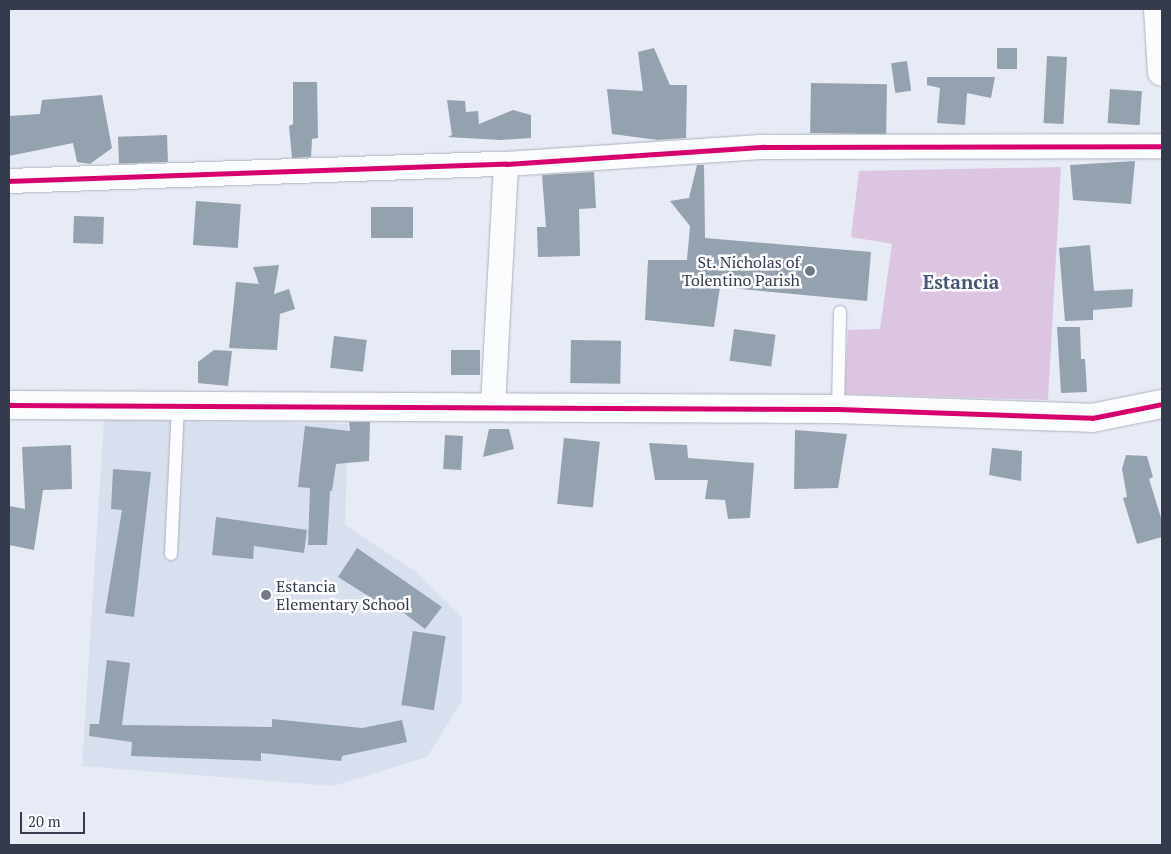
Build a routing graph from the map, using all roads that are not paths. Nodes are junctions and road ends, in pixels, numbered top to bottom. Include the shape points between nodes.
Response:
1 (1158, 9) edge
2 (1162, 72) edge
3 (1162, 146) edge
4 (506, 164) junction
5 (9, 180) edge
6 (840, 312) dead end
7 (1162, 404) edge
8 (9, 405) edge
9 (493, 405) junction
10 (178, 408) junction
11 (838, 409) junction
12 (171, 554) dead end

1 - 2 street
3 - 4 street via 764,148
4 - 5 street
4 - 9 street
6 - 11 lane
7 - 11 street via 1092,418
8 - 10 street
9 - 10 street
9 - 11 street
10 - 12 lane

